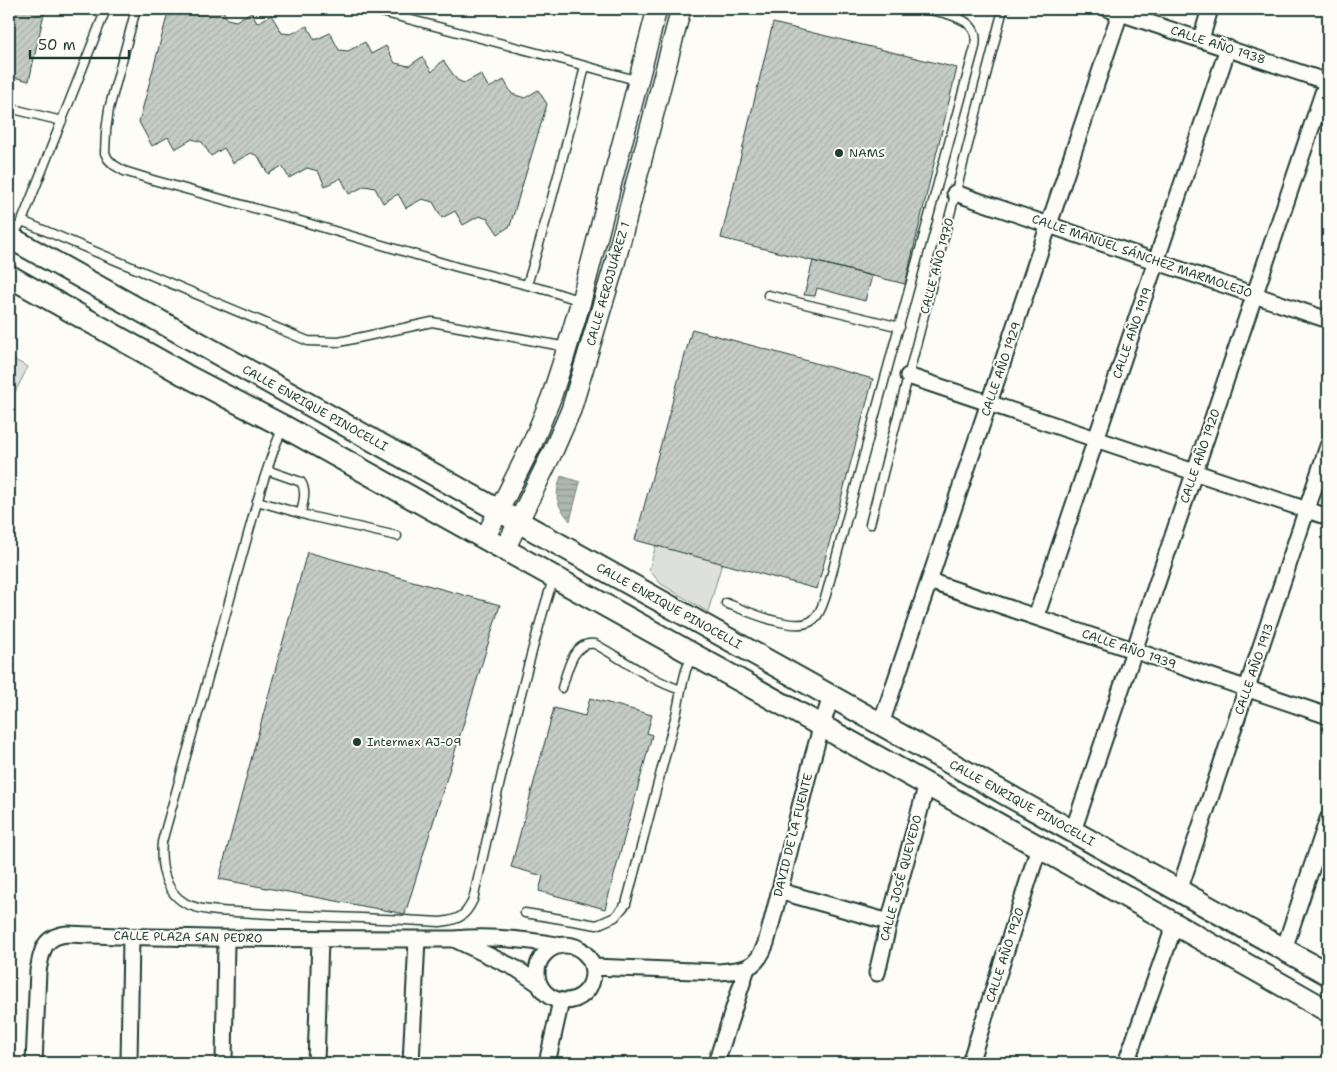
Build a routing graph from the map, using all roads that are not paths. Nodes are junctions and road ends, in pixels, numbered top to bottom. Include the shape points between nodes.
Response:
1 (106, 9) edge
2 (136, 9) edge
3 (370, 9) edge
4 (657, 9) edge
5 (681, 9) edge
6 (925, 9) edge
7 (1005, 9) edge
8 (1210, 9) edge
9 (1114, 11) edge
10 (1201, 40) junction
11 (1228, 48) junction
12 (586, 66) junction
13 (639, 81) junction
14 (1328, 82) edge
15 (9, 108) edge
16 (62, 121) junction
17 (956, 193) junction
18 (1049, 225) junction
19 (14, 232) edge
20 (1156, 261) junction
21 (9, 276) edge
22 (527, 285) junction
23 (768, 295) dead end
24 (1255, 295) junction
25 (581, 301) junction
26 (1328, 320) edge
27 (900, 328) junction
28 (567, 347) junction
29 (908, 376) junction
30 (989, 403) junction
31 (283, 426) junction
32 (1096, 439) junction
33 (1328, 446) edge
34 (266, 470) junction
35 (1195, 472) junction
36 (257, 500) junction
37 (498, 510) junction
38 (1307, 510) junction
39 (301, 514) junction
40 (1328, 517) edge
41 (519, 522) junction
42 (870, 524) dead end
43 (397, 536) dead end
44 (485, 538) junction
45 (505, 549) junction
46 (554, 577) junction
47 (929, 581) junction
48 (726, 602) dead end
49 (1036, 617) junction
50 (1134, 650) junction
51 (692, 654) junction
52 (562, 688) dead end
53 (1247, 689) junction
54 (681, 690) junction
55 (832, 697) junction
56 (1328, 716) edge
57 (881, 724) junction
58 (822, 726) junction
59 (927, 784) junction
60 (1328, 819) edge
61 (1073, 831) junction
62 (1039, 847) junction
63 (779, 891) junction
64 (1179, 891) junction
65 (525, 913) dead end
66 (888, 922) junction
67 (1175, 924) junction
68 (130, 937) junction
69 (226, 938) junction
70 (320, 939) junction
71 (416, 939) junction
72 (454, 939) junction
73 (557, 945) junction
74 (1284, 950) junction
75 (593, 966) junction
76 (747, 968) junction
77 (877, 972) dead end
78 (1328, 974) edge
79 (539, 984) junction
80 (561, 1001) junction
81 (1328, 1011) edge
82 (34, 1063) edge
83 (128, 1063) edge
84 (224, 1063) edge
85 (316, 1063) edge
86 (411, 1063) edge
87 (547, 1063) edge
88 (716, 1063) edge
89 (970, 1063) edge
90 (1126, 1063) edge

1 - 16 lane
2 - 22 lane via 109,109 106,153 114,165 152,180
3 - 12 lane
4 - 13 street, CALLE AEROJUÁREZ 1
5 - 41 street, CALLE AEROJUÁREZ 1 via 615,262 571,410
6 - 27 lane via 952,15 965,22 973,28 976,38
7 - 17 lane, CALLE AÑO 1970
8 - 10 street
9 - 10 street, CALLE AÑO 1938
9 - 18 street, CALLE AÑO 1929
10 - 11 street, CALLE AÑO 1938
11 - 14 street, CALLE AÑO 1938
11 - 20 street, CALLE AÑO 1919
12 - 13 lane
12 - 22 lane
13 - 25 street, CALLE AEROJUÁREZ 1
14 - 24 street, CALLE AÑO 1920
15 - 16 lane
16 - 19 lane
17 - 18 street, CALLE MANUEL SÁNCHEZ MARMOLEJO
17 - 29 lane, CALLE AÑO 1970
18 - 20 street, CALLE MANUEL SÁNCHEZ MARMOLEJO
18 - 30 street, CALLE AÑO 1929
19 - 28 lane via 308,341 339,342 432,322
19 - 37 main road, CALLE ENRIQUE PINOCELLI
20 - 24 street, CALLE MANUEL SÁNCHEZ MARMOLEJO
20 - 32 street, CALLE AÑO 1919
21 - 31 main road
22 - 25 lane
23 - 27 lane
24 - 26 street, CALLE MANUEL SÁNCHEZ MARMOLEJO
24 - 35 street, CALLE AÑO 1920
25 - 28 street, CALLE AEROJUÁREZ 1
27 - 48 lane via 820,611 814,620 796,625
28 - 37 street, CALLE AEROJUÁREZ 1 via 544,416
29 - 30 street
29 - 42 lane, CALLE AÑO 1970
30 - 32 street
30 - 47 street, CALLE AÑO 1929
31 - 34 lane
31 - 44 main road
32 - 35 street
32 - 49 street, CALLE AÑO 1919
33 - 38 street, CALLE AÑO 1913
34 - 36 lane
34 - 39 lane via 301,482 305,491
35 - 38 street
35 - 50 street, CALLE AÑO 1920
36 - 39 lane
36 - 46 lane via 162,842 161,862 169,886 185,903 206,909 440,922 464,915 473,900 540,622
37 - 41 main road, CALLE ENRIQUE PINOCELLI
37 - 44 street, CALLE AEROJUÁREZ 1
38 - 40 street
38 - 53 street, CALLE AÑO 1913
39 - 43 lane
41 - 45 street, CALLE AEROJUÁREZ 1
41 - 55 main road, CALLE ENRIQUE PINOCELLI
44 - 45 main road
45 - 46 main road
46 - 51 main road
47 - 49 street, CALLE AÑO 1939
47 - 57 street, CALLE AÑO 1929
49 - 50 street, CALLE AÑO 1939
50 - 53 street, CALLE AÑO 1939
50 - 61 street, CALLE AÑO 1920
51 - 54 lane
51 - 58 main road
52 - 54 lane via 573,657 589,643 653,679
53 - 56 street, CALLE AÑO 1939
53 - 64 street, CALLE AÑO 1913
54 - 65 lane via 626,904 615,917 597,925
55 - 57 main road, CALLE ENRIQUE PINOCELLI
55 - 58 street, DAVID DE LA FUENTE
57 - 61 main road, CALLE ENRIQUE PINOCELLI
58 - 59 main road
58 - 63 street, DAVID DE LA FUENTE
59 - 62 main road
59 - 66 street, CALLE JOSÉ QUEVEDO
60 - 74 street
61 - 64 main road, CALLE ENRIQUE PINOCELLI
62 - 67 main road
62 - 89 street, CALLE AÑO 1920
63 - 66 street
63 - 76 street, DAVID DE LA FUENTE via 762,953
64 - 74 main road, CALLE ENRIQUE PINOCELLI
66 - 77 street, CALLE JOSÉ QUEVEDO
67 - 81 main road
67 - 90 street
68 - 69 street, CALLE PLAZA SAN PEDRO
68 - 82 street, CALLE PLAZA SAN PEDRO via 59,934 46,944 38,971
68 - 83 street
69 - 70 street, CALLE PLAZA SAN PEDRO
69 - 84 street
70 - 71 street, CALLE PLAZA SAN PEDRO
70 - 85 street
71 - 72 street, CALLE PLAZA SAN PEDRO
71 - 86 street
72 - 73 street, CALLE PLAZA SAN PEDRO via 529,940
72 - 79 street, CALLE PLAZA SAN PEDRO via 517,969
73 - 75 street via 576,946 590,958
73 - 79 street via 542,956 538,965
74 - 78 main road, CALLE ENRIQUE PINOCELLI
75 - 76 street via 719,972
75 - 80 street via 592,985 586,992 579,998
76 - 88 street
79 - 80 street via 544,992
80 - 87 street

